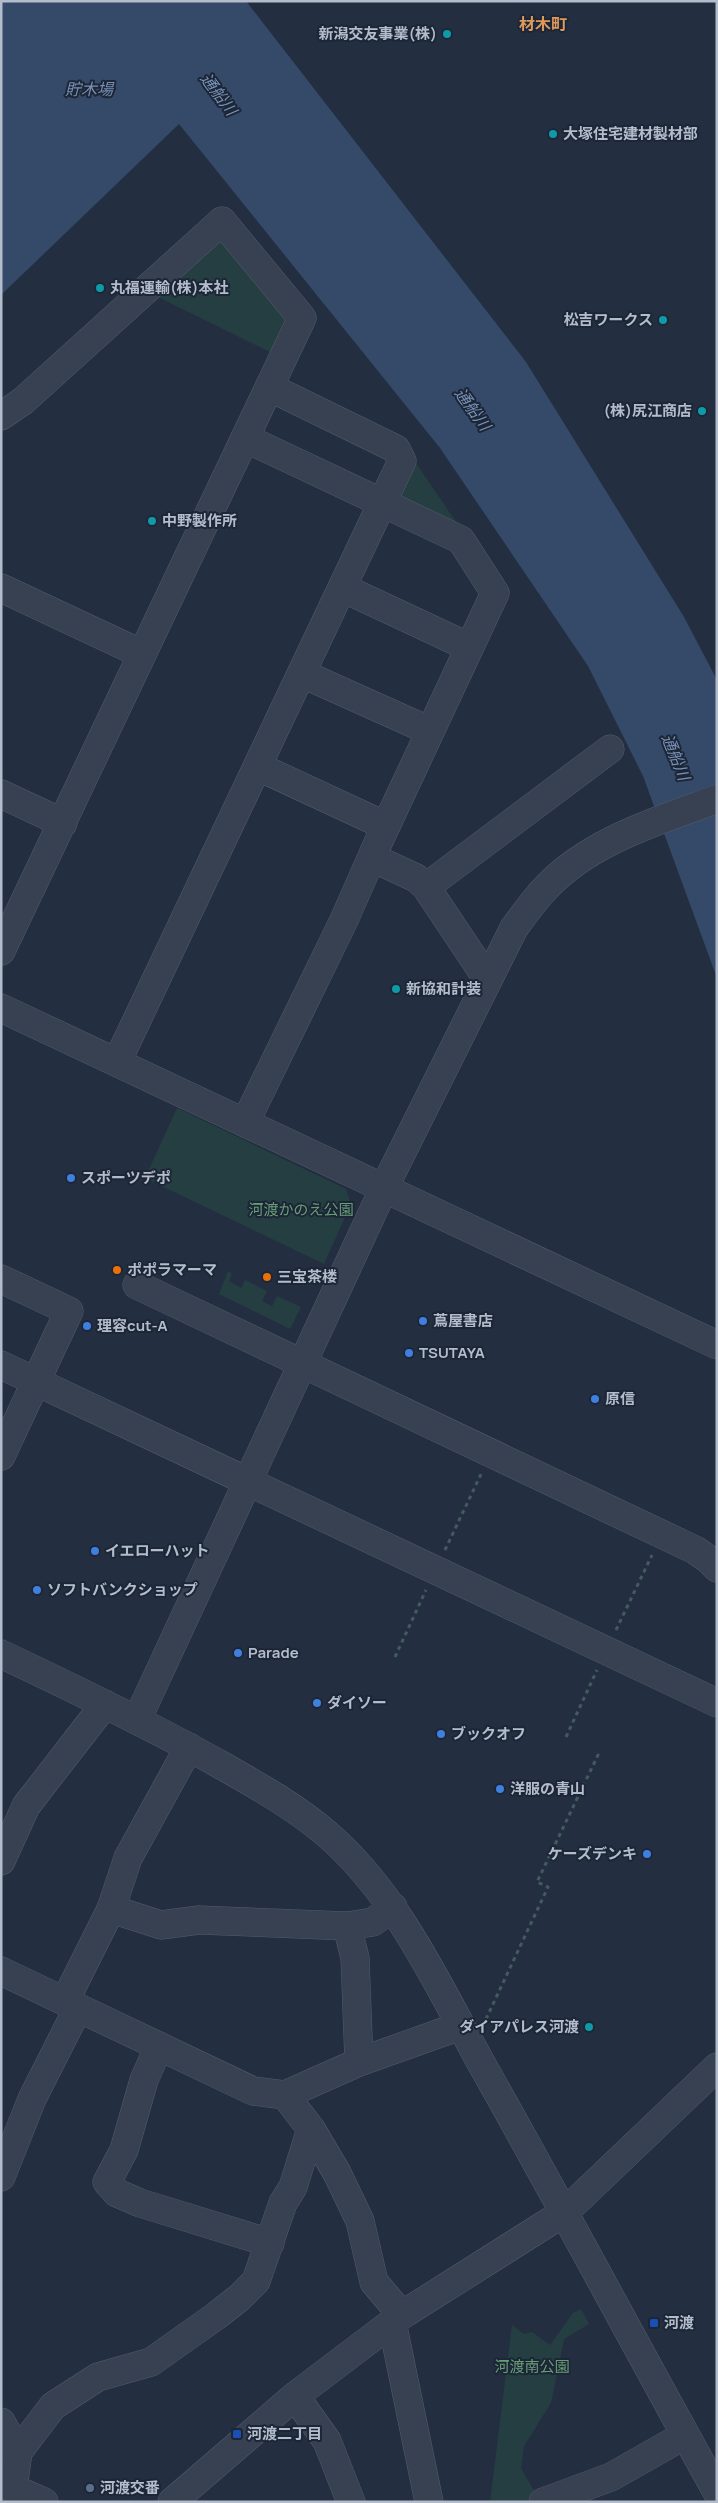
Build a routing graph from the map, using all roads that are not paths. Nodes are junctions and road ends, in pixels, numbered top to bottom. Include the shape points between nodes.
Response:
1 (269, 387) junction
2 (1, 416) edge
3 (245, 438) junction
4 (383, 502) junction
5 (1, 588) edge
6 (343, 588) junction
7 (469, 647) junction
8 (142, 654) junction
9 (303, 674) junction
10 (430, 731) junction
11 (610, 749) dead end
12 (259, 767) junction
13 (1, 794) edge
14 (717, 800) edge
15 (63, 823) junction
16 (386, 826) junction
17 (373, 858) junction
18 (426, 887) junction
19 (1, 951) edge
20 (488, 980) junction
21 (1, 1008) edge
22 (118, 1062) junction
23 (245, 1122) junction
24 (383, 1190) junction
25 (1, 1279) edge
26 (137, 1285) dead end
27 (717, 1346) edge
28 (302, 1363) junction
29 (1, 1366) edge
30 (36, 1382) junction
31 (2, 1454) edge
32 (247, 1482) junction
33 (717, 1568) edge
34 (1, 1654) edge
35 (717, 1703) edge
36 (105, 1704) junction
37 (137, 1720) junction
38 (189, 1747) junction
39 (1, 1861) edge
40 (393, 1907) junction
41 (111, 1909) junction
42 (347, 1926) junction
43 (1, 1971) edge
44 (71, 2005) junction
45 (473, 2023) junction
46 (159, 2046) junction
47 (359, 2062) junction
48 (717, 2067) edge
49 (285, 2095) junction
50 (311, 2129) junction
51 (1, 2177) edge
52 (565, 2212) junction
53 (270, 2243) junction
54 (397, 2318) junction
55 (295, 2396) junction
56 (1, 2422) edge
57 (685, 2435) junction
58 (18, 2452) junction
59 (12, 2491) edge
60 (717, 2492) edge
61 (44, 2502) edge
62 (172, 2502) edge
63 (351, 2502) edge
64 (428, 2502) edge
65 (543, 2502) edge

1 - 2 street via 302,318 222,221 23,401
1 - 3 street
1 - 4 street via 396,450 402,461
3 - 4 street
3 - 8 street
4 - 6 street
4 - 7 street via 461,540 495,593
5 - 8 street
6 - 7 street
6 - 9 street
7 - 10 street
8 - 15 street
9 - 10 street
9 - 12 street
10 - 16 street
11 - 18 street
12 - 16 street
12 - 22 street
13 - 15 street
14 - 20 street via 646,824 596,850 563,872 543,891 514,928
15 - 19 street
16 - 17 street
17 - 18 street via 416,878
17 - 23 street
18 - 20 street
20 - 24 street
21 - 22 street
22 - 23 street
23 - 24 street
24 - 27 street
24 - 28 street
25 - 30 street via 69,1311
26 - 28 street
28 - 32 street
28 - 33 street via 694,1550
29 - 30 street
30 - 31 street
30 - 32 street
32 - 35 street
32 - 37 street
34 - 36 street
36 - 37 street
36 - 39 street via 26,1806
37 - 38 street
38 - 40 street via 304,1815 368,1875
38 - 41 street via 128,1858
40 - 42 street via 372,1922
40 - 45 street
41 - 42 street via 161,1925 200,1920
41 - 44 street
42 - 47 street via 355,1958
43 - 44 street
44 - 46 street
44 - 51 street
45 - 47 street
45 - 52 street
46 - 49 street via 254,2091
46 - 53 street via 144,2080 124,2150 107,2182 117,2193 140,2203
47 - 49 street
48 - 52 street
49 - 50 street
50 - 53 street via 293,2187 283,2203
50 - 54 street via 360,2220 374,2282
52 - 54 street
52 - 57 street
53 - 58 street via 256,2280 239,2298 151,2362 98,2377 53,2406
54 - 55 street
54 - 64 street
55 - 62 street
55 - 63 street via 327,2441
56 - 58 street
57 - 60 street
57 - 65 street via 611,2477
58 - 59 street
59 - 61 street

